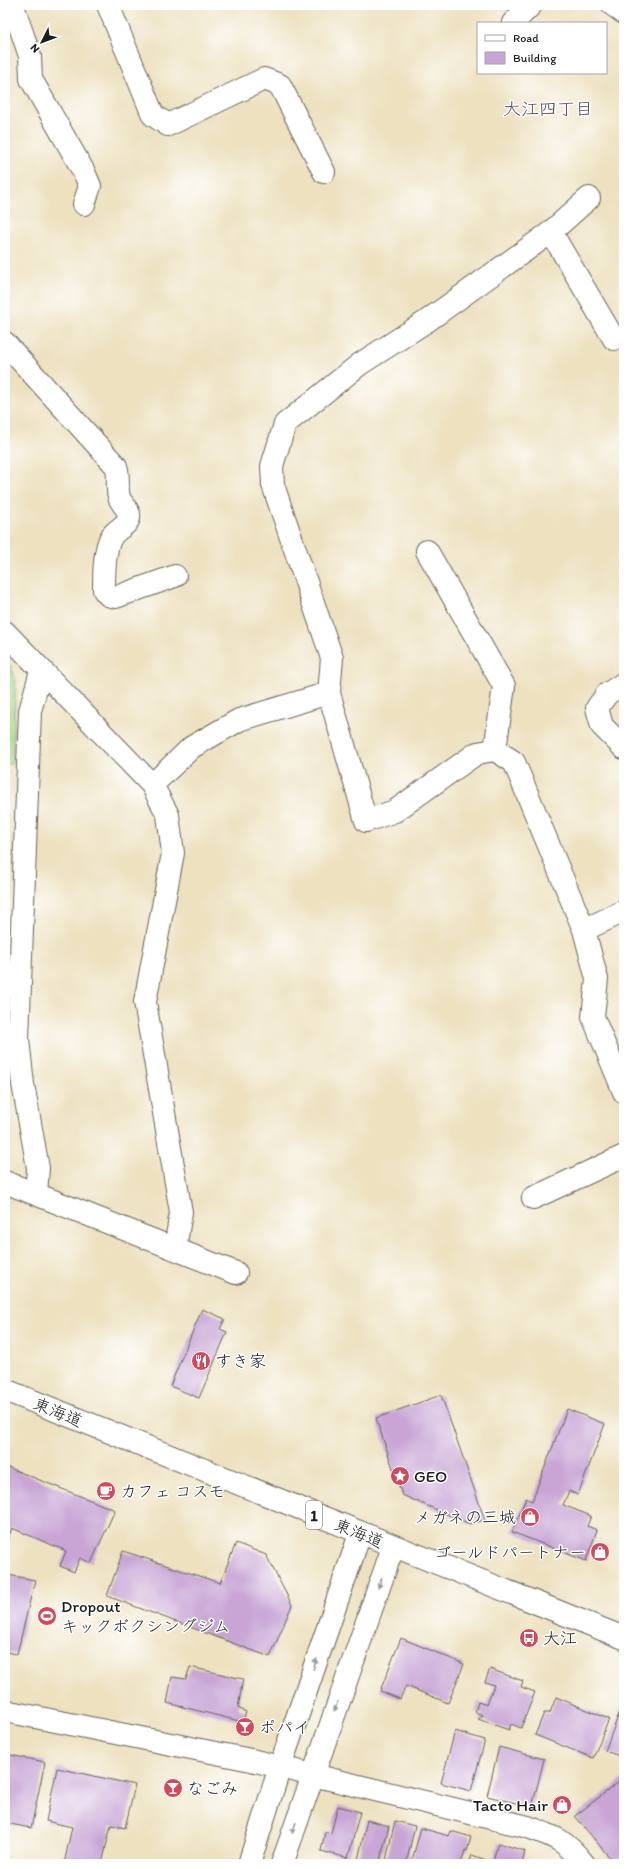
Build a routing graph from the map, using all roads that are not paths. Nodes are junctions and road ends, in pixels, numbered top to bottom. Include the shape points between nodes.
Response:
1 (108, 5) edge
2 (531, 5) edge
3 (614, 5) edge
4 (11, 7) edge
5 (624, 14) edge
6 (514, 22) edge
7 (324, 172) dead end
8 (589, 198) dead end
9 (84, 204) dead end
10 (551, 232) junction
11 (614, 339) dead end
12 (5, 343) edge
13 (427, 551) dead end
14 (175, 576) dead end
15 (5, 632) edge
16 (41, 671) junction
17 (624, 683) edge
18 (329, 693) junction
19 (624, 748) edge
20 (495, 750) junction
21 (152, 785) junction
22 (624, 911) edge
23 (584, 930) junction
24 (624, 1092) edge
25 (624, 1156) edge
26 (5, 1182) edge
27 (36, 1194) junction
28 (533, 1198) dead end
29 (175, 1249) junction
30 (236, 1273) dead end
31 (5, 1390) edge
32 (360, 1534) junction
33 (393, 1546) junction
34 (624, 1638) edge
35 (5, 1711) edge
36 (280, 1767) junction
37 (312, 1775) junction
38 (249, 1864) edge
39 (282, 1864) edge
40 (584, 1864) edge

1 - 7 main road via 153,115 168,125 264,78 280,85
2 - 6 main road
3 - 5 main road
4 - 9 main road via 30,56 31,79 90,186
8 - 10 main road
10 - 11 main road
10 - 18 main road via 427,321 360,364 285,424 272,466 273,485 332,658
12 - 14 main road via 116,466 118,492 129,518 112,534 108,543 104,590 108,595 116,597
13 - 20 main road via 504,686
15 - 16 main road
16 - 21 main road
16 - 27 main road via 30,711 18,1039 38,1168
17 - 19 main road via 607,694 597,708 602,726
18 - 20 main road via 366,821 395,811 477,753
18 - 21 main road via 238,720 192,747
20 - 23 main road via 514,762
21 - 29 main road via 168,815 173,852 145,1002 181,1212
22 - 23 main road
23 - 24 main road via 597,979 593,1017
25 - 28 main road via 564,1174
26 - 27 main road
27 - 29 main road
29 - 30 main road
31 - 32 main road, 東海道 / 1
32 - 33 main road, 東海道 / 1
36 -> 32 main road
33 - 34 main road, 東海道 / 1
33 -> 37 main road
35 - 36 main road
36 - 37 main road
36 - 38 main road
37 -> 39 main road
37 - 40 main road via 528,1827 571,1847

